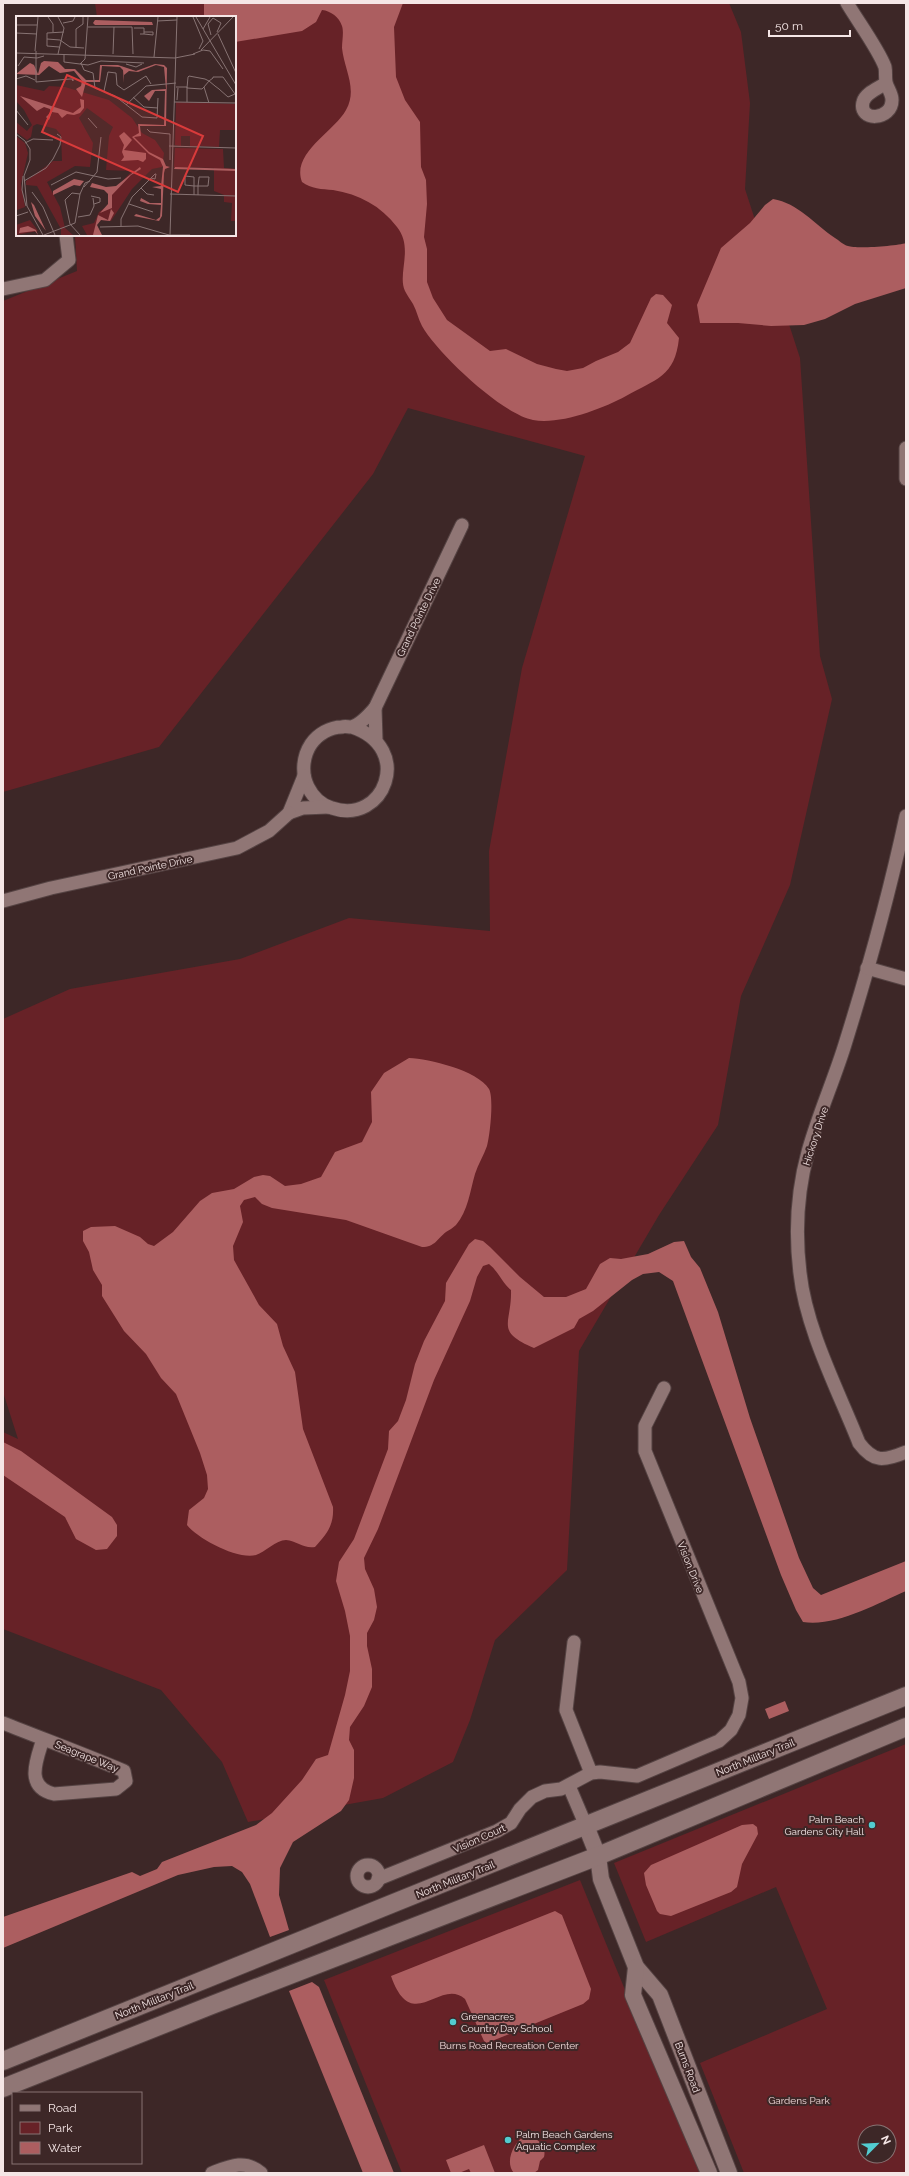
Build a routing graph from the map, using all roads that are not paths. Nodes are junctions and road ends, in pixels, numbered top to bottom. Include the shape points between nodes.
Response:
1 (847, 3) edge
2 (886, 83) dead end
3 (66, 236) edge
4 (3, 289) edge
5 (906, 448) edge
6 (906, 479) edge
7 (462, 525) dead end
8 (375, 708) junction
9 (352, 727) junction
10 (376, 740) junction
11 (304, 776) junction
12 (328, 807) junction
13 (288, 813) junction
14 (906, 816) edge
15 (3, 901) edge
16 (867, 968) junction
17 (906, 978) edge
18 (664, 1388) dead end
19 (906, 1452) edge
20 (574, 1642) dead end
21 (906, 1696) edge
22 (3, 1723) edge
23 (906, 1727) edge
24 (43, 1739) junction
25 (591, 1773) junction
26 (569, 1786) junction
27 (586, 1826) junction
28 (598, 1856) junction
29 (378, 1879) dead end
30 (636, 1967) junction
31 (3, 2061) edge
32 (3, 2088) edge
33 (212, 2173) edge
34 (261, 2173) edge
35 (709, 2173) edge
36 (729, 2173) edge

1 - 2 street via 881,59 886,71
3 - 4 street via 69,260 45,280
5 - 6 street
7 - 8 street, Grand Pointe Drive
8 - 9 street, Grand Pointe Drive
8 - 10 street, Grand Pointe Drive
9 - 10 street, Grand Pointe Drive via 365,731
9 - 11 street, Grand Pointe Drive via 340,726 320,735 312,743 306,753
10 - 12 street, Grand Pointe Drive via 384,752 388,767 384,786 378,795 372,802 355,810
11 - 12 street, Grand Pointe Drive via 312,794
11 - 13 street, Grand Pointe Drive
12 - 13 street, Grand Pointe Drive via 303,808
13 - 15 street, Grand Pointe Drive via 269,831 237,848 51,888
14 - 16 street, Hickory Drive
16 - 17 street
16 - 19 street, Hickory Drive via 840,1062 808,1153 799,1198 797,1244 800,1274 811,1321 859,1443 867,1453 882,1460
18 - 25 street, Vision Drive via 645,1426 645,1451 741,1690 741,1707 736,1723 719,1741 637,1776
20 - 25 street via 566,1710
21 - 27 main road, North Military Trail
22 - 24 street, Seagrape Way
23 - 28 main road
24 - 24 street, Seagrape Way via 124,1771 126,1781 116,1789 54,1794 45,1792 38,1785 33,1772
25 - 26 street
26 - 27 street
26 - 29 street, Vision Court via 545,1791 532,1797 520,1808 511,1823 497,1831
27 - 28 street, Burns Road
27 - 31 main road, North Military Trail
28 - 30 street, Burns Road via 602,1879
28 - 32 main road
30 - 35 street, Burns Road via 633,1995
30 - 36 street, Burns Road via 660,1995
33 - 34 street via 237,2164 247,2164

